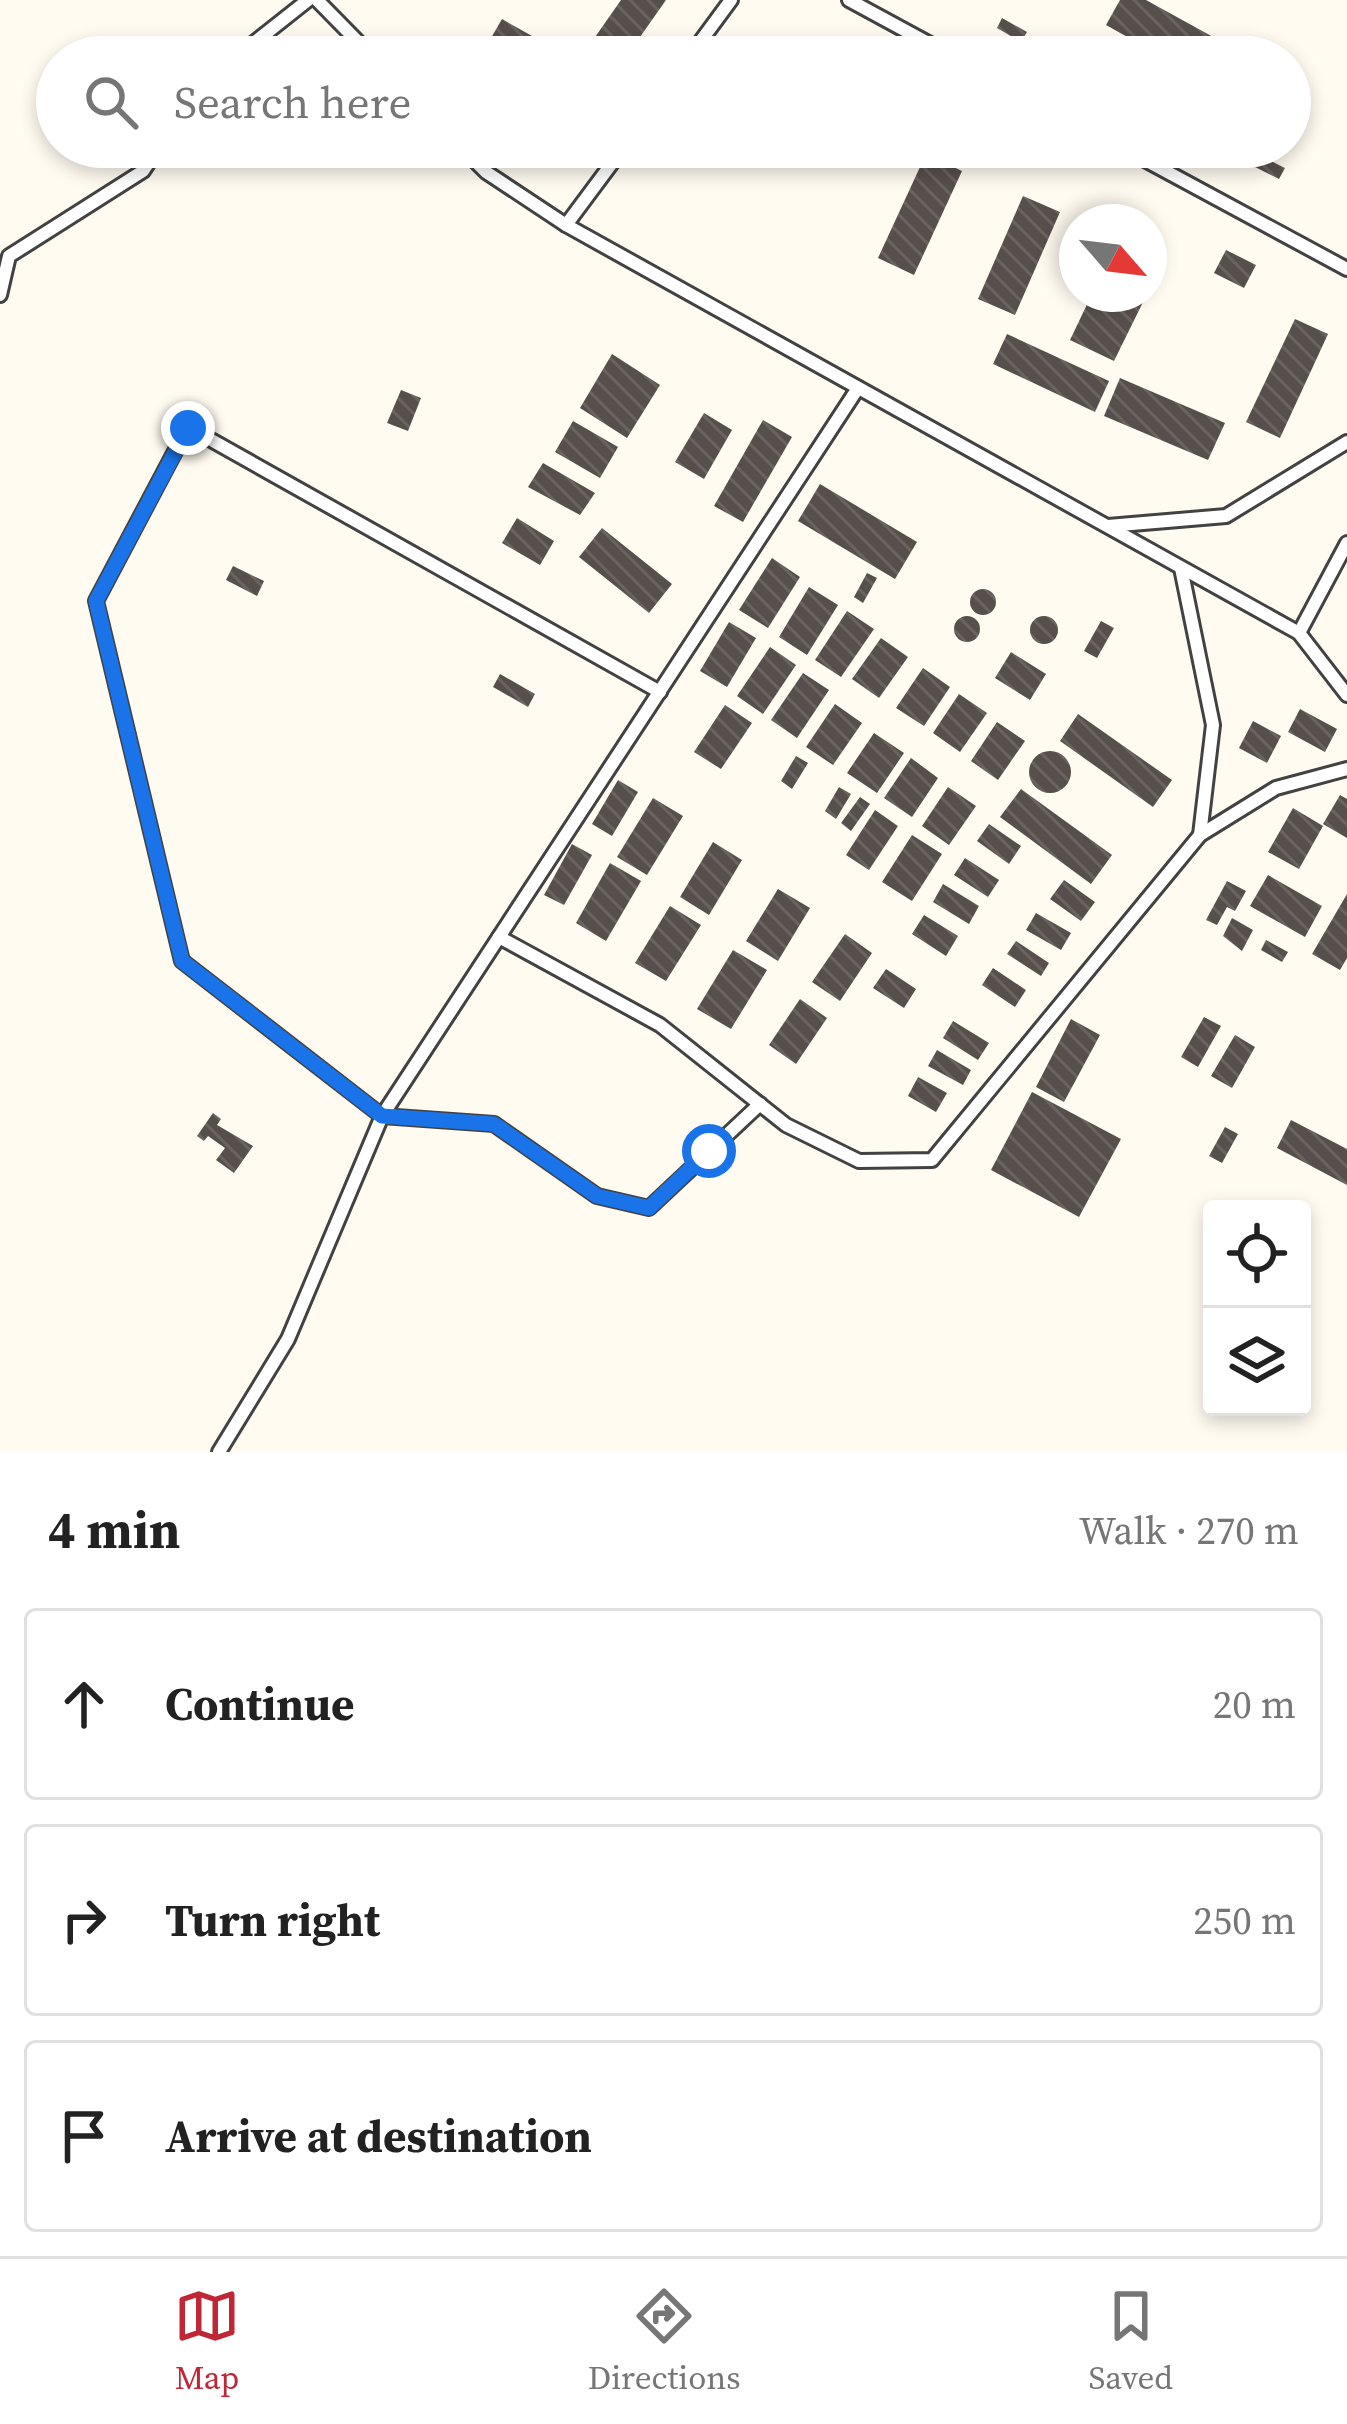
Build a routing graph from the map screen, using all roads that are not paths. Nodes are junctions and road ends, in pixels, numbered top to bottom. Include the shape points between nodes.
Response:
1 (308, 0) edge
2 (317, 0) edge
3 (731, 0) edge
4 (849, 0) edge
5 (263, 36) edge
6 (352, 36) edge
7 (704, 36) edge
8 (915, 36) edge
9 (145, 168) edge
10 (482, 168) edge
11 (608, 168) edge
12 (1160, 168) edge
13 (566, 225) junction
14 (1347, 269) edge
15 (0, 295) edge
16 (858, 388) junction
17 (1347, 442) edge
18 (1107, 526) junction
19 (1347, 543) edge
20 (1181, 568) junction
21 (1299, 633) junction
22 (660, 692) junction
23 (1347, 695) edge
24 (1347, 769) edge
25 (1200, 835) junction
26 (499, 937) junction
27 (760, 1104) junction
28 (382, 1116) junction
29 (218, 1452) edge

1 - 5 lane
2 - 6 lane
3 - 7 lane
4 - 8 lane
9 - 15 lane via 9,256
10 - 13 lane
11 - 13 lane
12 - 14 lane
13 - 16 lane
16 - 18 lane
16 - 22 lane
17 - 18 lane via 1226,516
18 - 20 lane
19 - 21 lane
20 - 21 lane
20 - 25 lane via 1213,725
21 - 23 lane
22 - 26 lane
22 - 28 lane via 188,428 96,601 182,961
24 - 25 lane via 1276,788
25 - 27 lane via 932,1160 860,1162
26 - 27 lane via 660,1025
26 - 28 lane
27 - 28 lane via 649,1208 597,1196 494,1124
28 - 29 lane via 288,1339

